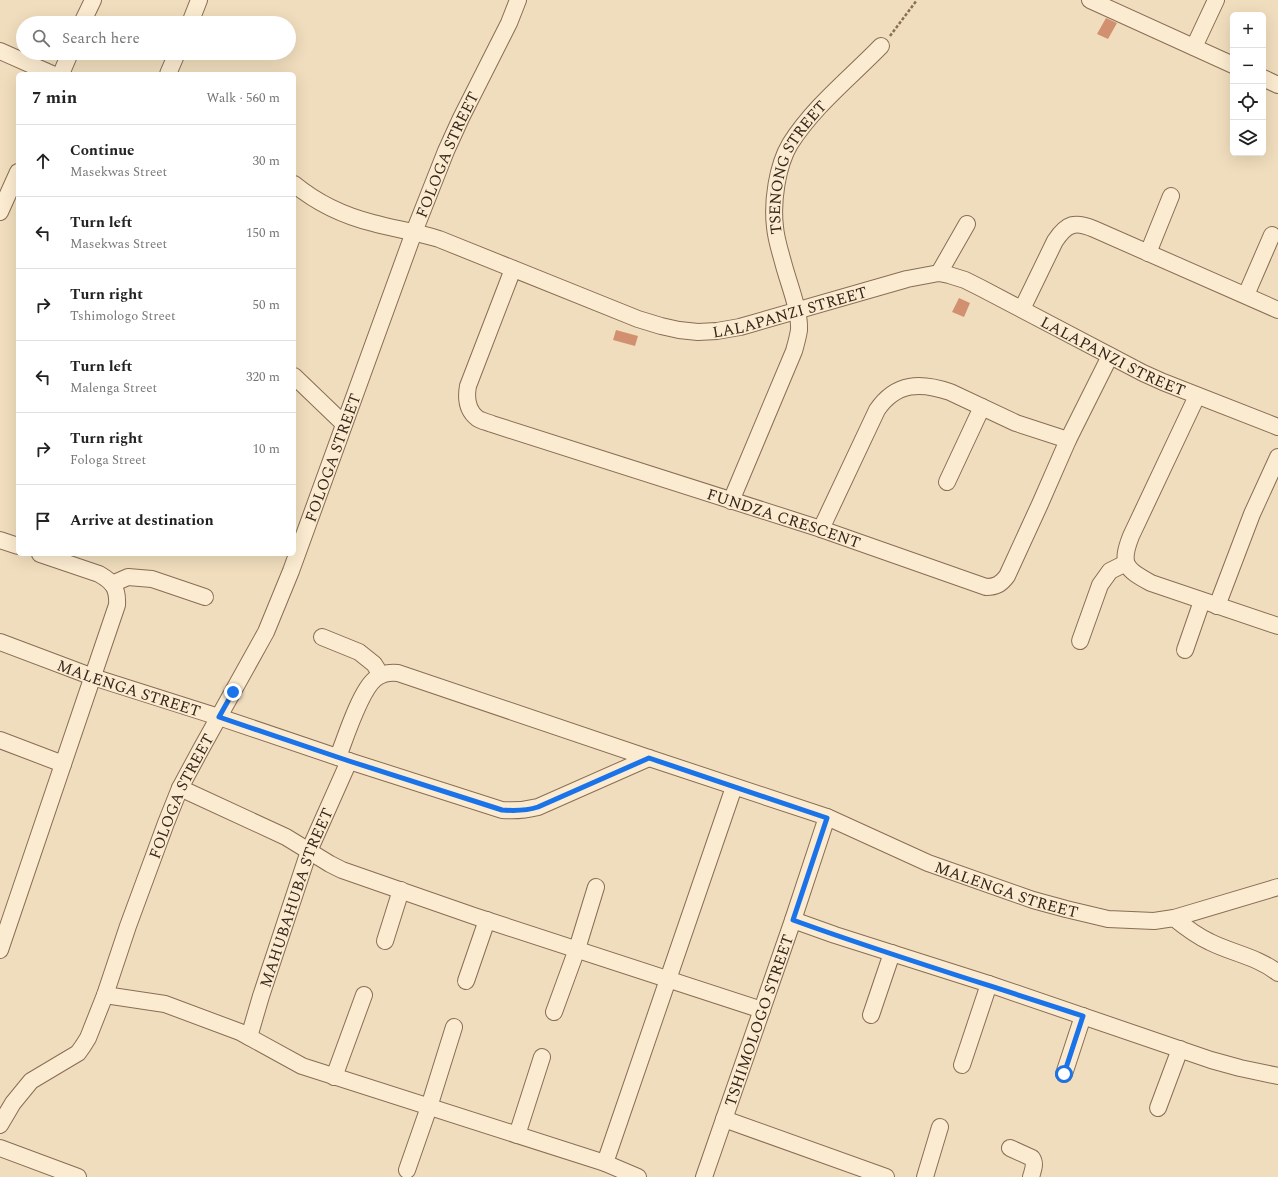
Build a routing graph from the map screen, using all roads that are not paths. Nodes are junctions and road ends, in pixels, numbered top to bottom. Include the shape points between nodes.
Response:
1 (199, 0) edge
2 (518, 0) edge
3 (1090, 0) edge
4 (1216, 0) edge
5 (92, 1) edge
6 (85, 16) edge
7 (193, 16) edge
8 (881, 46) road end
9 (1194, 47) junction
10 (0, 52) edge
11 (16, 59) edge
12 (19, 60) edge
13 (67, 60) edge
14 (174, 60) edge
15 (1230, 64) edge
16 (47, 72) edge
17 (62, 72) edge
18 (169, 72) edge
19 (1266, 79) edge
20 (1278, 85) edge
21 (16, 176) edge
22 (296, 186) edge
23 (1171, 196) dead end
24 (0, 212) edge
25 (966, 224) dead end
26 (414, 232) junction
27 (1272, 235) dead end
28 (1148, 253) junction
29 (513, 269) junction
30 (939, 273) junction
31 (1246, 295) junction
32 (1022, 309) junction
33 (1278, 310) edge
34 (796, 312) junction
35 (1110, 356) junction
36 (296, 378) edge
37 (1197, 396) junction
38 (982, 407) junction
39 (344, 424) junction
40 (1278, 427) edge
41 (1068, 440) junction
42 (1278, 457) edge
43 (947, 482) dead end
44 (731, 501) junction
45 (821, 529) junction
46 (0, 540) edge
47 (16, 545) edge
48 (296, 555) edge
49 (46, 556) edge
50 (296, 556) edge
51 (1126, 563) junction
52 (112, 584) junction
53 (205, 597) dead end
54 (1202, 601) junction
55 (1218, 606) junction
56 (1278, 626) edge
57 (322, 637) dead end
58 (1080, 641) dead end
59 (0, 642) edge
60 (1185, 650) dead end
61 (381, 675) junction
62 (93, 677) junction
63 (219, 717) junction
64 (0, 740) edge
65 (649, 758) junction
66 (344, 759) junction
67 (63, 764) junction
68 (734, 787) junction
69 (180, 788) junction
70 (827, 818) junction
71 (309, 851) junction
72 (1278, 887) edge
73 (596, 888) dead end
74 (400, 890) junction
75 (1174, 918) junction
76 (487, 920) junction
77 (793, 920) junction
78 (3, 931) edge
79 (385, 941) dead end
80 (577, 949) junction
81 (0, 950) edge
82 (892, 953) junction
83 (1278, 973) edge
84 (668, 980) junction
85 (466, 981) dead end
86 (989, 984) junction
87 (105, 995) junction
88 (364, 995) dead end
89 (762, 1010) junction
90 (554, 1012) dead end
91 (871, 1015) dead end
92 (1083, 1016) junction
93 (454, 1027) dead end
94 (249, 1037) junction
95 (1180, 1050) junction
96 (542, 1057) dead end
97 (962, 1065) dead end
98 (1064, 1074) dead end
99 (334, 1076) junction
100 (1278, 1076) edge
101 (429, 1107) junction
102 (1158, 1108) dead end
103 (724, 1119) junction
104 (0, 1125) edge
105 (940, 1127) dead end
106 (517, 1135) junction
107 (0, 1148) edge
108 (1010, 1148) dead end
109 (606, 1163) junction
110 (407, 1170) dead end
111 (78, 1177) edge
112 (638, 1177) edge
113 (704, 1177) edge
114 (886, 1177) edge
115 (925, 1177) edge
116 (1031, 1177) edge

1 - 7 street
2 - 26 street, FOLOGA STREET via 446,151
3 - 9 street
4 - 9 street
5 - 6 street
8 - 34 street, TSENONG STREET via 822,103 790,145 782,164 776,197 775,227
9 - 15 street
10 - 11 street
12 - 16 street
13 - 17 street
14 - 18 street
19 - 20 street
21 - 24 street
22 - 26 street, LALAPANZI STREET via 327,206 373,223
23 - 28 street
25 - 30 street
26 - 29 street, LALAPANZI STREET via 439,239
26 - 39 street, FOLOGA STREET
27 - 31 street
28 - 31 street
28 - 32 street via 1086,226 1071,225 1060,233
29 - 34 street, LALAPANZI STREET via 638,319 679,330 698,332 740,327
29 - 44 street, FUNDZA CRESCENT via 468,386 466,394 471,412 478,419 492,424
30 - 32 street, LALAPANZI STREET via 965,280
30 - 34 street, LALAPANZI STREET via 907,278
31 - 33 street
32 - 35 street, LALAPANZI STREET
34 - 44 street, TSENONG STREET via 799,330 794,351
35 - 37 street, LALAPANZI STREET
35 - 41 street, FUNDZA CRESCENT
36 - 39 street
37 - 40 street, LALAPANZI STREET
37 - 51 street via 1125,550
38 - 41 street via 1030,428
38 - 43 street
38 - 45 street via 950,392 927,386 914,386 892,394 883,401 871,422
39 - 48 street, FOLOGA STREET
41 - 45 street, FUNDZA CRESCENT via 1006,576 998,585 981,586
42 - 55 street via 1252,514
44 - 45 street, FUNDZA CRESCENT
46 - 47 street
49 - 52 street via 99,574
50 - 63 street, FOLOGA STREET via 266,632
51 - 54 street via 1137,576
51 - 58 street via 1110,571 1100,585
52 - 53 street via 128,577 152,579
52 - 62 street via 118,596 117,605
54 - 55 street
54 - 60 street
55 - 56 street
57 - 61 street via 359,652 374,664
59 - 62 street, MALENGA STREET
61 - 65 street via 392,672 409,676
61 - 66 street, MAHUBAHUBA STREET via 368,688 351,723
62 - 63 street, MALENGA STREET
62 - 67 street
63 - 66 street, MALENGA STREET
63 - 69 street, FOLOGA STREET
64 - 67 street
65 - 66 street, MALENGA STREET via 554,801 527,810 515,811 488,806
65 - 68 street, MALENGA STREET
66 - 71 street, MAHUBAHUBA STREET
67 - 78 street
68 - 70 street, MALENGA STREET
68 - 84 street
69 - 71 street via 286,837
69 - 87 street, FOLOGA STREET
70 - 75 street, MALENGA STREET via 928,863 1033,900 1095,917 1154,921
70 - 77 street, TSHIMOLOGO STREET
71 - 74 street via 342,870
71 - 94 street, MAHUBAHUBA STREET
72 - 75 street, MALENGA STREET
73 - 80 street
74 - 76 street
74 - 79 street
75 - 83 street via 1211,943 1260,962
76 - 80 street
76 - 85 street
77 - 82 street
77 - 89 street, TSHIMOLOGO STREET
78 - 81 street
80 - 84 street
80 - 90 street
82 - 86 street
82 - 91 street
84 - 89 street
84 - 109 street
86 - 92 street
86 - 97 street
87 - 94 street via 165,1004
87 - 104 street, FOLOGA STREET via 84,1046 78,1053 31,1081 13,1103
88 - 99 street
89 - 103 street, TSHIMOLOGO STREET
92 - 95 street
92 - 98 street
93 - 101 street
94 - 99 street via 302,1066
95 - 100 street via 1240,1068
95 - 102 street
96 - 106 street
99 - 101 street
101 - 106 street
101 - 110 street
103 - 113 street, TSHIMOLOGO STREET
103 - 114 street
105 - 115 street
106 - 109 street
107 - 111 street
108 - 116 street via 1034,1160
109 - 112 street

